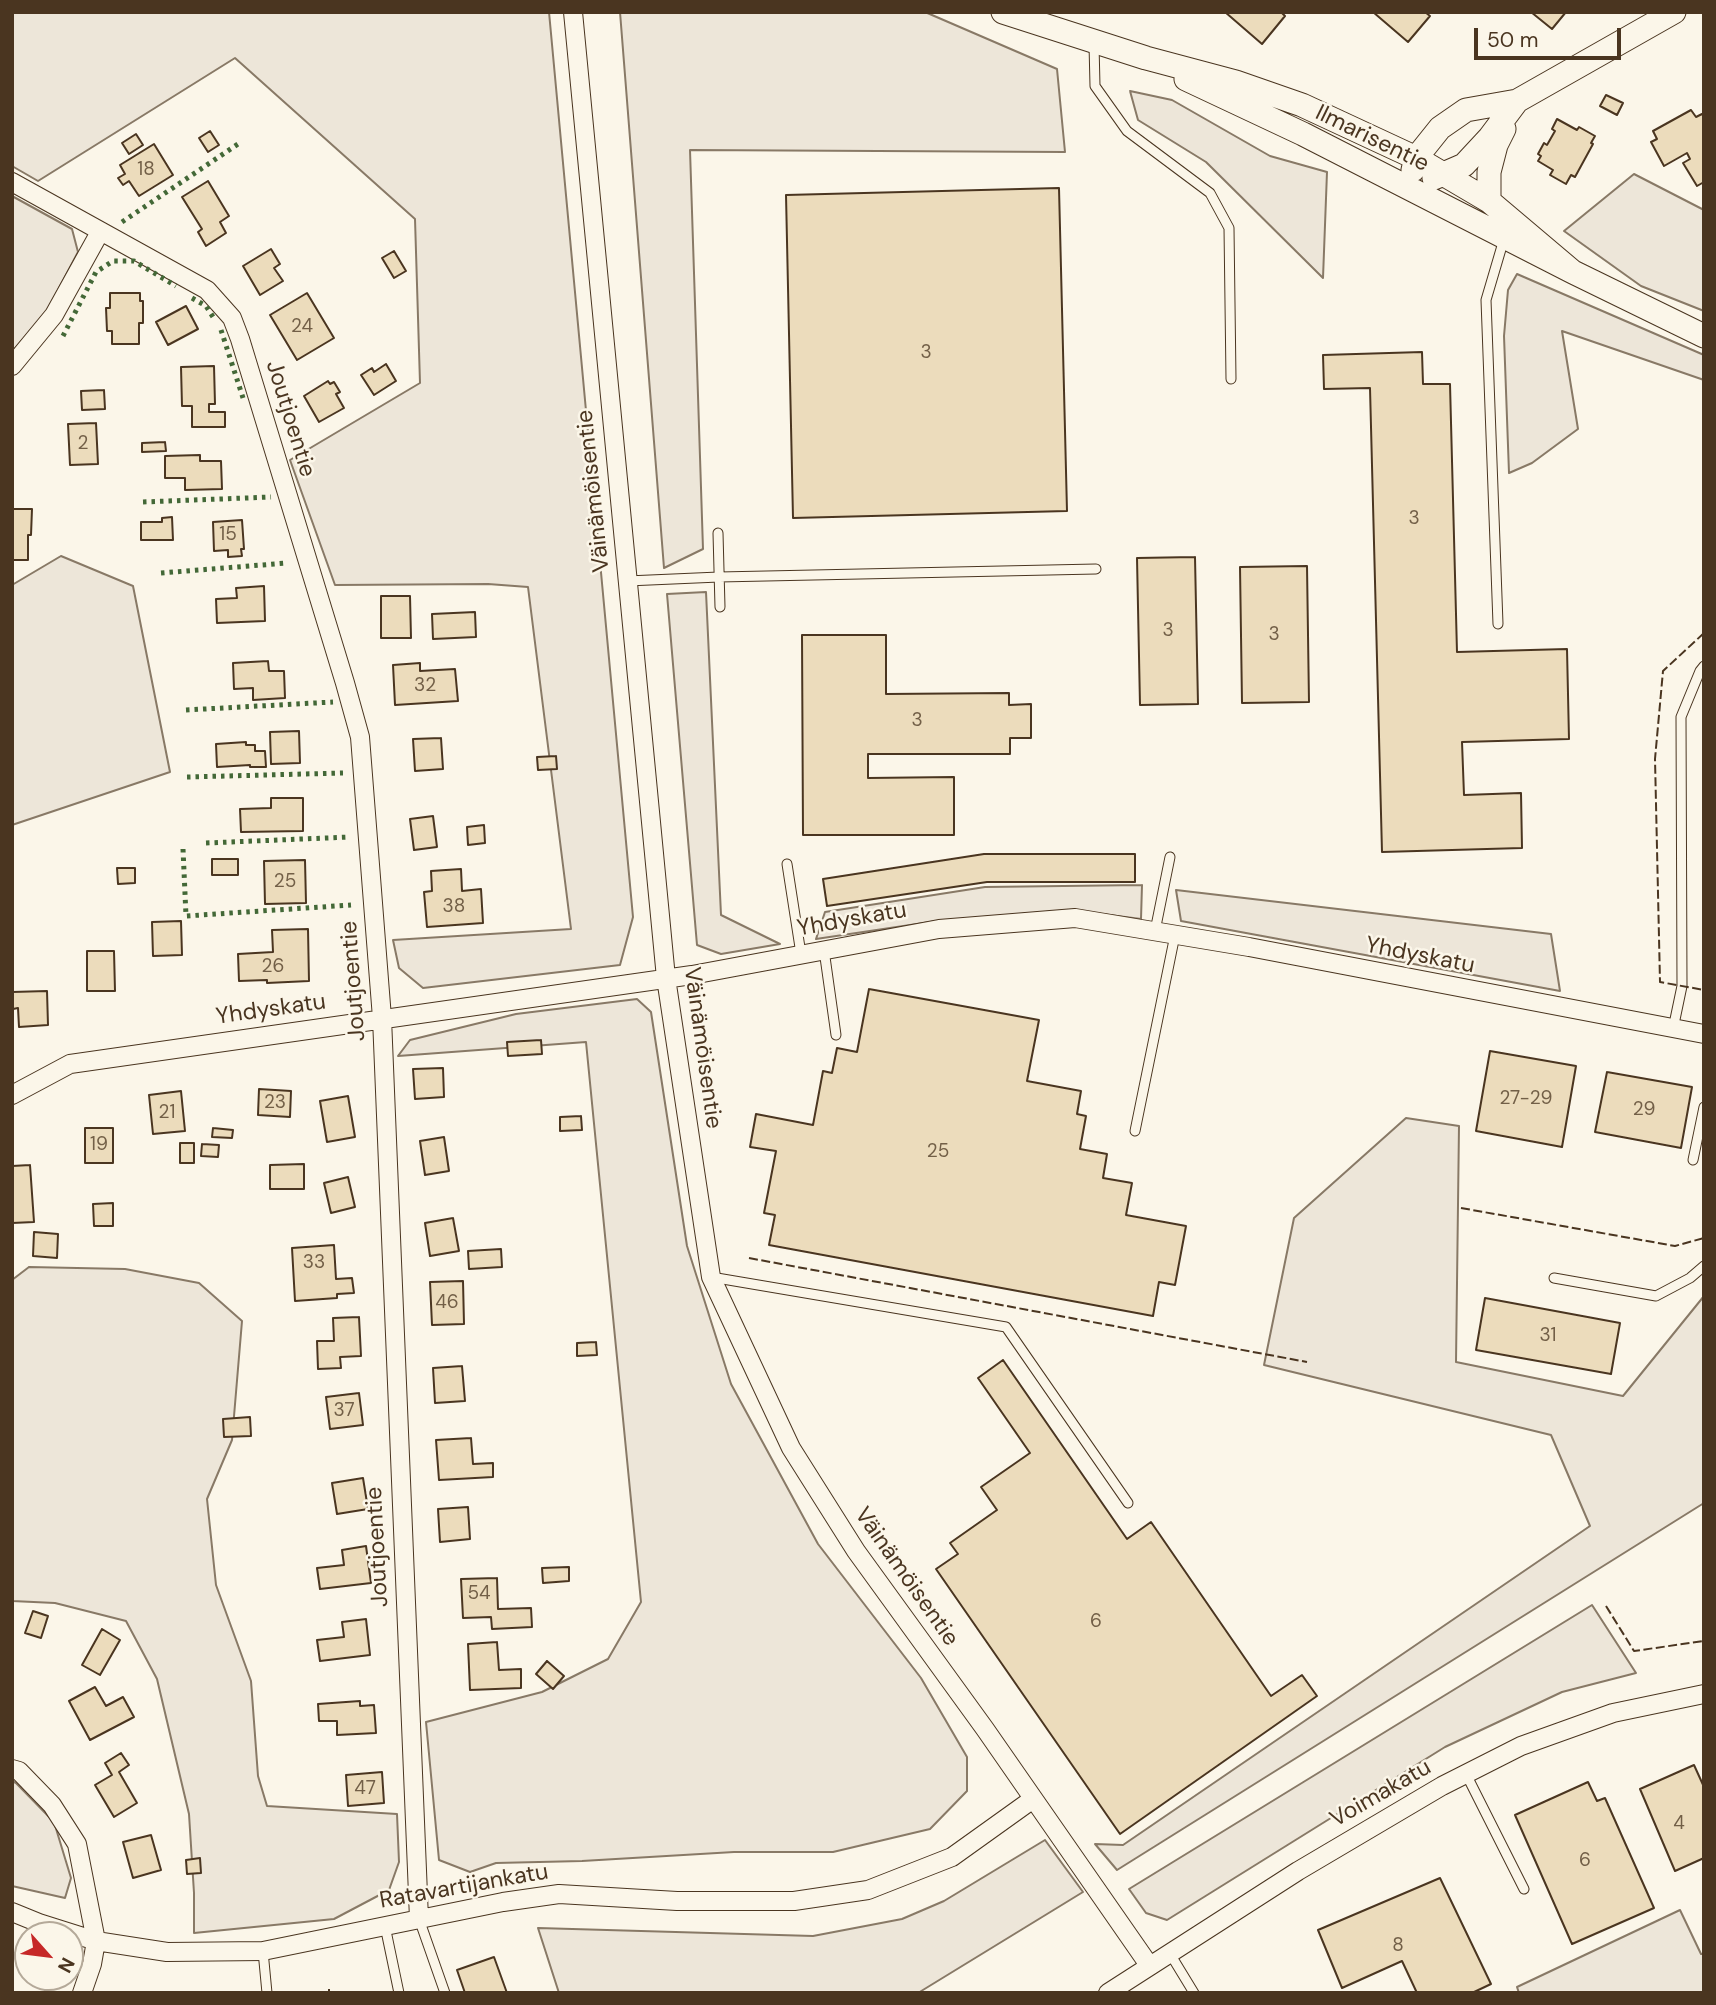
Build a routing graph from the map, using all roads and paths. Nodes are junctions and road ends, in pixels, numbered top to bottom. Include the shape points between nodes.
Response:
1 (573, 12) edge
2 (1003, 12) edge
3 (1675, 12) edge
4 (1094, 42) junction
5 (1146, 58) junction
6 (1517, 101) junction
7 (1416, 158) junction
8 (1443, 174) junction
9 (12, 182) edge
10 (1408, 188) junction
11 (1489, 201) junction
12 (1511, 231) junction
13 (100, 232) junction
14 (1704, 336) edge
15 (12, 366) edge
16 (1231, 379) dead end
17 (718, 533) dead end
18 (1096, 569) dead end
19 (719, 577) junction
20 (627, 581) junction
21 (720, 607) dead end
22 (1498, 624) dead end
23 (1704, 666) edge
24 (1170, 857) dead end
25 (787, 864) dead end
26 (1155, 931) junction
27 (1175, 935) junction
28 (824, 950) junction
29 (801, 954) junction
30 (666, 978) junction
31 (382, 1018) junction
32 (1673, 1029) junction
33 (1704, 1034) edge
34 (836, 1035) dead end
35 (12, 1095) edge
36 (1704, 1107) edge
37 (1135, 1131) dead end
38 (1693, 1160) dead end
39 (1704, 1266) edge
40 (711, 1277) junction
41 (1554, 1278) dead end
42 (1128, 1503) dead end
43 (1704, 1694) edge
44 (12, 1769) edge
45 (1466, 1774) junction
46 (1033, 1799) junction
47 (1524, 1889) dead end
48 (12, 1912) edge
49 (419, 1919) junction
50 (385, 1926) junction
51 (96, 1941) junction
52 (263, 1951) junction
53 (1169, 1952) junction
54 (1149, 1965) junction
55 (82, 1993) edge
56 (267, 1993) edge
57 (399, 1993) edge
58 (445, 1993) edge
59 (1108, 1993) edge
60 (1194, 1993) edge

1 - 20 street, Väinämöisentie
2 - 4 street, Ilmarisentie
3 - 6 street
4 - 5 street, Ilmarisentie
4 - 16 lane via 1095,86 1119,120 1127,131 1210,193 1229,228
5 - 7 street, Ilmarisentie via 1302,105
5 - 10 street, Ilmarisentie
6 - 7 street via 1466,110 1440,128
6 - 8 street via 1464,165
6 - 11 street via 1496,145
7 - 8 street, Ilmarisentie
7 - 10 street
8 - 10 street
8 - 11 street, Ilmarisentie
9 - 13 street, Joutjoentie
10 - 12 street, Ilmarisentie
11 - 12 street, Ilmarisentie
12 - 14 street, Ilmarisentie via 1573,272
12 - 22 lane via 1486,300
13 - 15 street via 54,315
13 - 31 street, Joutjoentie via 207,290 232,318 240,339 360,737
17 - 19 lane
18 - 19 lane
19 - 20 lane
19 - 21 lane
20 - 30 street, Väinämöisentie
23 - 32 lane via 1681,717 1682,986
24 - 26 lane
25 - 29 lane
26 - 27 street, Yhdyskatu
26 - 28 street, Yhdyskatu via 1075,918 939,929
27 - 32 street, Yhdyskatu
27 - 37 lane
28 - 29 street, Yhdyskatu
28 - 34 lane
29 - 30 street, Yhdyskatu
30 - 31 street, Yhdyskatu
30 - 40 street, Väinämöisentie
31 - 35 street, Yhdyskatu via 71,1064
31 - 49 street, Joutjoentie
32 - 33 street, Yhdyskatu
36 - 38 lane
39 - 41 lane via 1656,1296
40 - 42 lane via 1006,1327
40 - 46 street, Väinämöisentie via 791,1448 856,1551
43 - 45 street, Voimakatu via 1613,1713 1521,1746
44 - 51 street via 52,1805 77,1844
45 - 47 lane
45 - 53 street, Voimakatu
46 - 49 street, Ratavartijankatu via 952,1857 868,1890 793,1901 559,1894
46 - 54 street, Väinämöisentie
48 - 51 street, Ratavartijankatu
49 - 50 street, Ratavartijankatu
49 - 58 lane
50 - 52 street, Ratavartijankatu
50 - 57 lane
51 - 52 street, Ratavartijankatu via 167,1952
51 - 55 street
52 - 56 lane
53 - 54 street, Voimakatu
53 - 60 lane
54 - 59 street, Voimakatu

